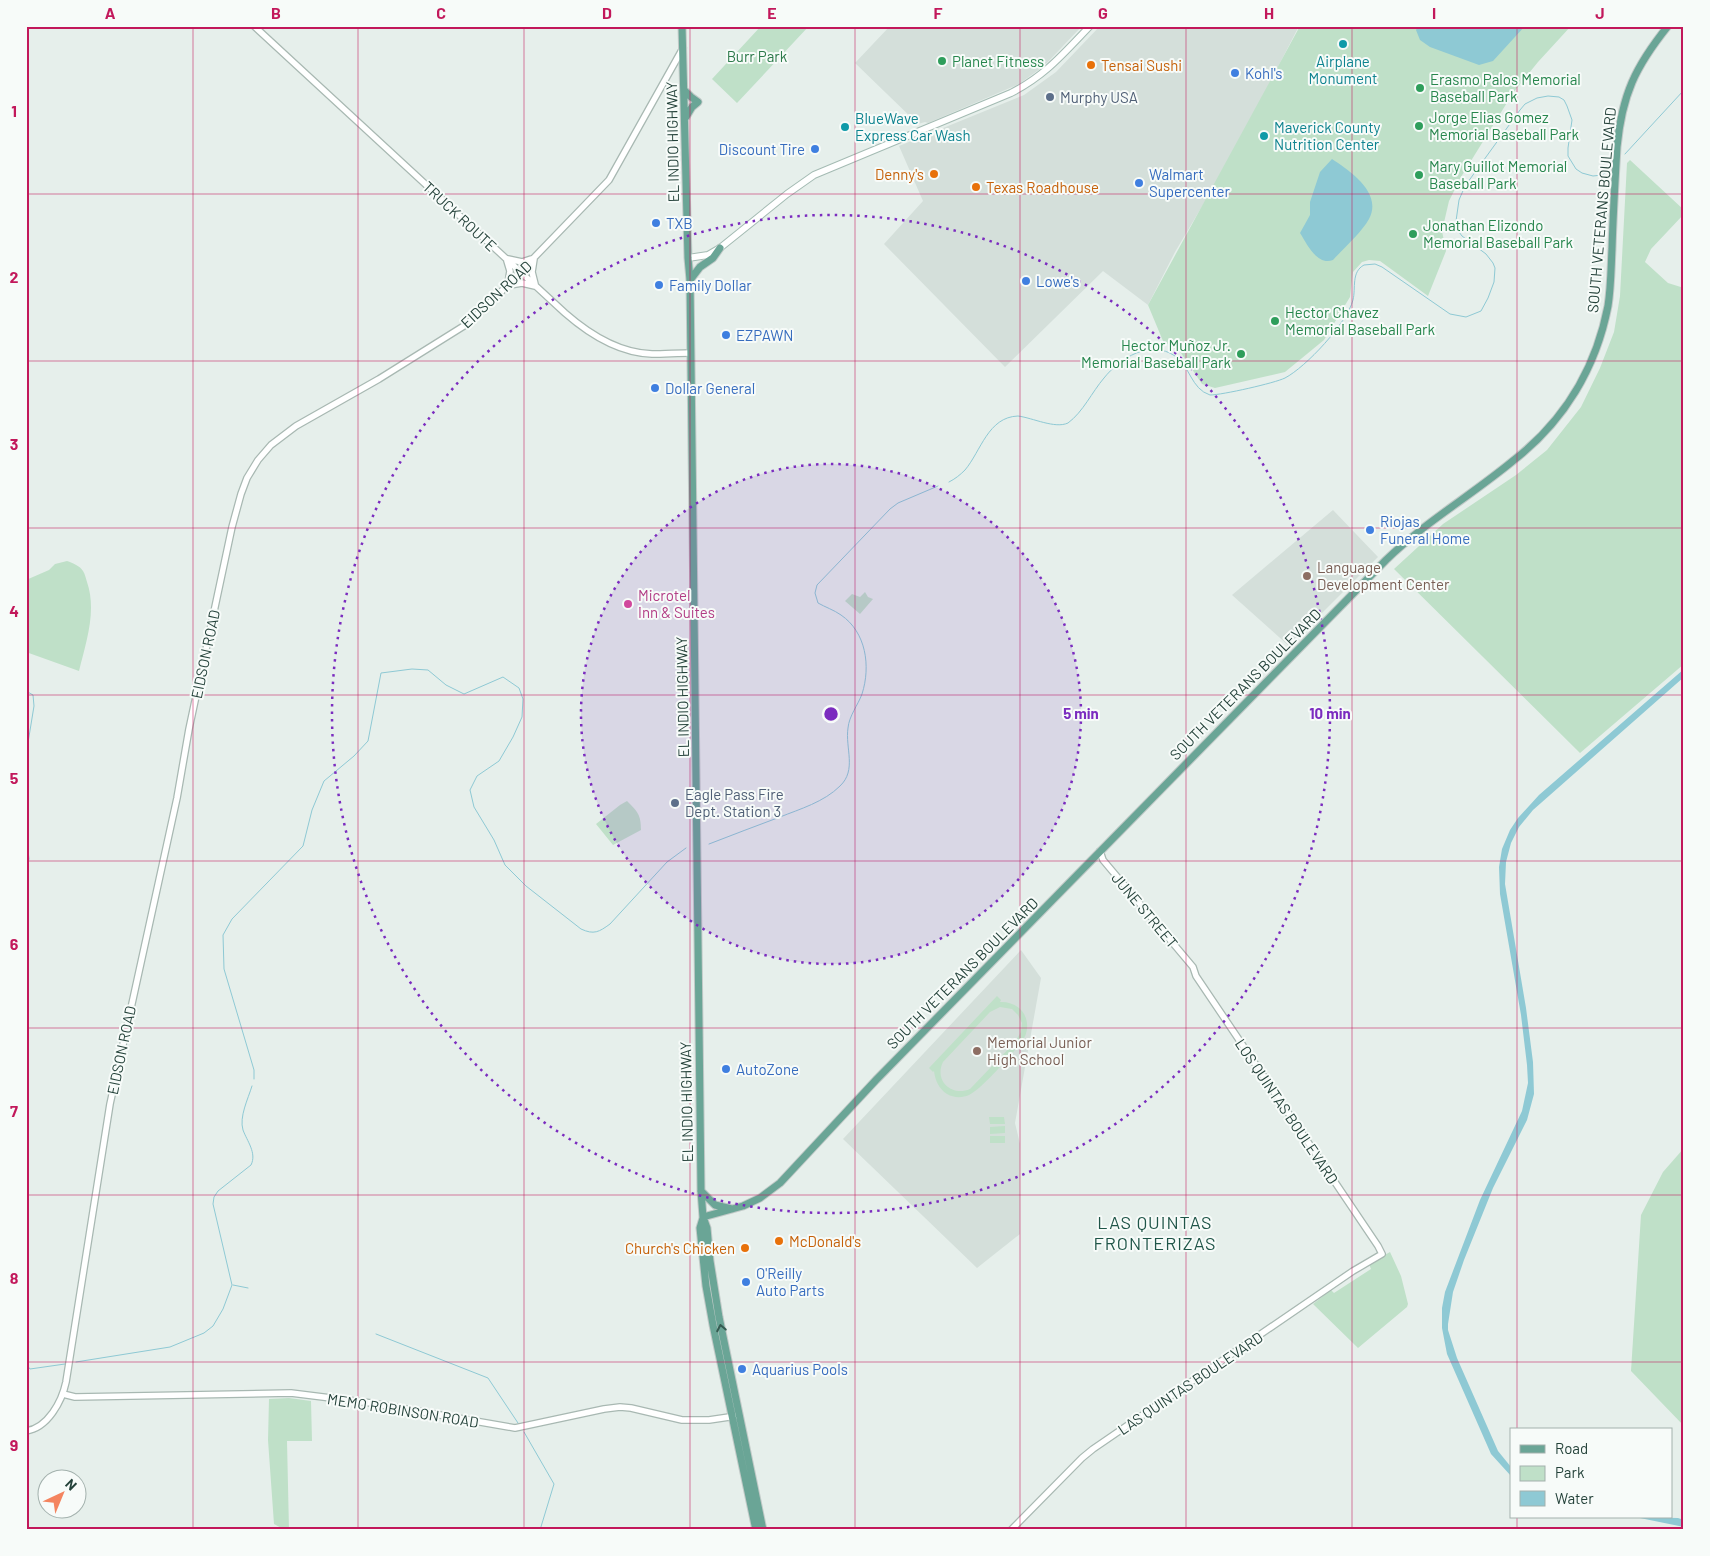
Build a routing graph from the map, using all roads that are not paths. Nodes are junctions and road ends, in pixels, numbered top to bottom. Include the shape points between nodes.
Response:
1 (254, 26) edge
2 (682, 26) edge
3 (1090, 26) edge
4 (1668, 26) edge
5 (684, 46) junction
6 (684, 89) junction
7 (685, 119) junction
8 (720, 248) junction
9 (535, 257) junction
10 (688, 258) junction
11 (506, 259) junction
12 (521, 272) junction
13 (690, 280) junction
14 (508, 286) junction
15 (536, 286) junction
16 (691, 353) junction
17 (1100, 851) junction
18 (1193, 967) joint
19 (701, 1191) junction
20 (734, 1210) junction
21 (703, 1217) junction
22 (1382, 1254) joint
23 (63, 1394) junction
24 (736, 1416) junction
25 (26, 1432) edge
26 (756, 1530) edge
27 (763, 1530) edge
28 (1011, 1530) edge

1 - 11 street, TRUCK ROUTE
2 - 5 main road, EL INDIO HIGHWAY
3 - 8 main road via 1056,62 1030,83 814,175
4 - 17 main road, SOUTH VETERANS BOULEVARD via 1640,65 1624,102 1618,137 1608,305 1594,356 1574,395 1529,448 1432,520 1393,554
5 - 6 main road, EL INDIO HIGHWAY
5 - 9 street, EIDSON ROAD via 608,180
6 - 7 main road, EL INDIO HIGHWAY
6 - 7 main road via 698,102
7 - 10 main road, EL INDIO HIGHWAY
8 - 10 main road via 708,255
8 - 13 main road
9 - 11 street via 522,262
9 - 12 street, EIDSON ROAD
9 - 15 street via 532,272
10 - 13 main road, EL INDIO HIGHWAY
11 - 12 street, TRUCK ROUTE
11 - 14 street via 510,271
12 - 14 street, EIDSON ROAD
12 - 15 street, TRUCK ROUTE
13 - 16 main road, EL INDIO HIGHWAY
14 - 15 street via 522,283
14 - 23 street, EIDSON ROAD via 466,324 281,436 258,460 244,484 232,527 120,1050
15 - 16 street, TRUCK ROUTE via 577,323 597,337 626,350 650,354
16 - 19 main road, EL INDIO HIGHWAY
17 - 18 street, JUNE STREET via 1103,860
17 - 20 main road, SOUTH VETERANS BOULEVARD via 780,1183 760,1198
18 - 22 street, LOS QUINTAS BOULEVARD
19 - 20 main road via 715,1205
19 - 21 main road, EL INDIO HIGHWAY
20 - 21 main road, SOUTH VETERANS BOULEVARD
21 - 24 main road, EL INDIO HIGHWAY
22 - 28 street, LAS QUINTAS BOULEVARD via 1093,1449
23 - 24 street, MEMO ROBINSON ROAD via 103,1397 292,1393 515,1428 620,1407 682,1420
23 - 25 street, EIDSON ROAD via 45,1421
24 - 26 main road, EL INDIO HIGHWAY
24 - 27 main road, EL INDIO HIGHWAY

